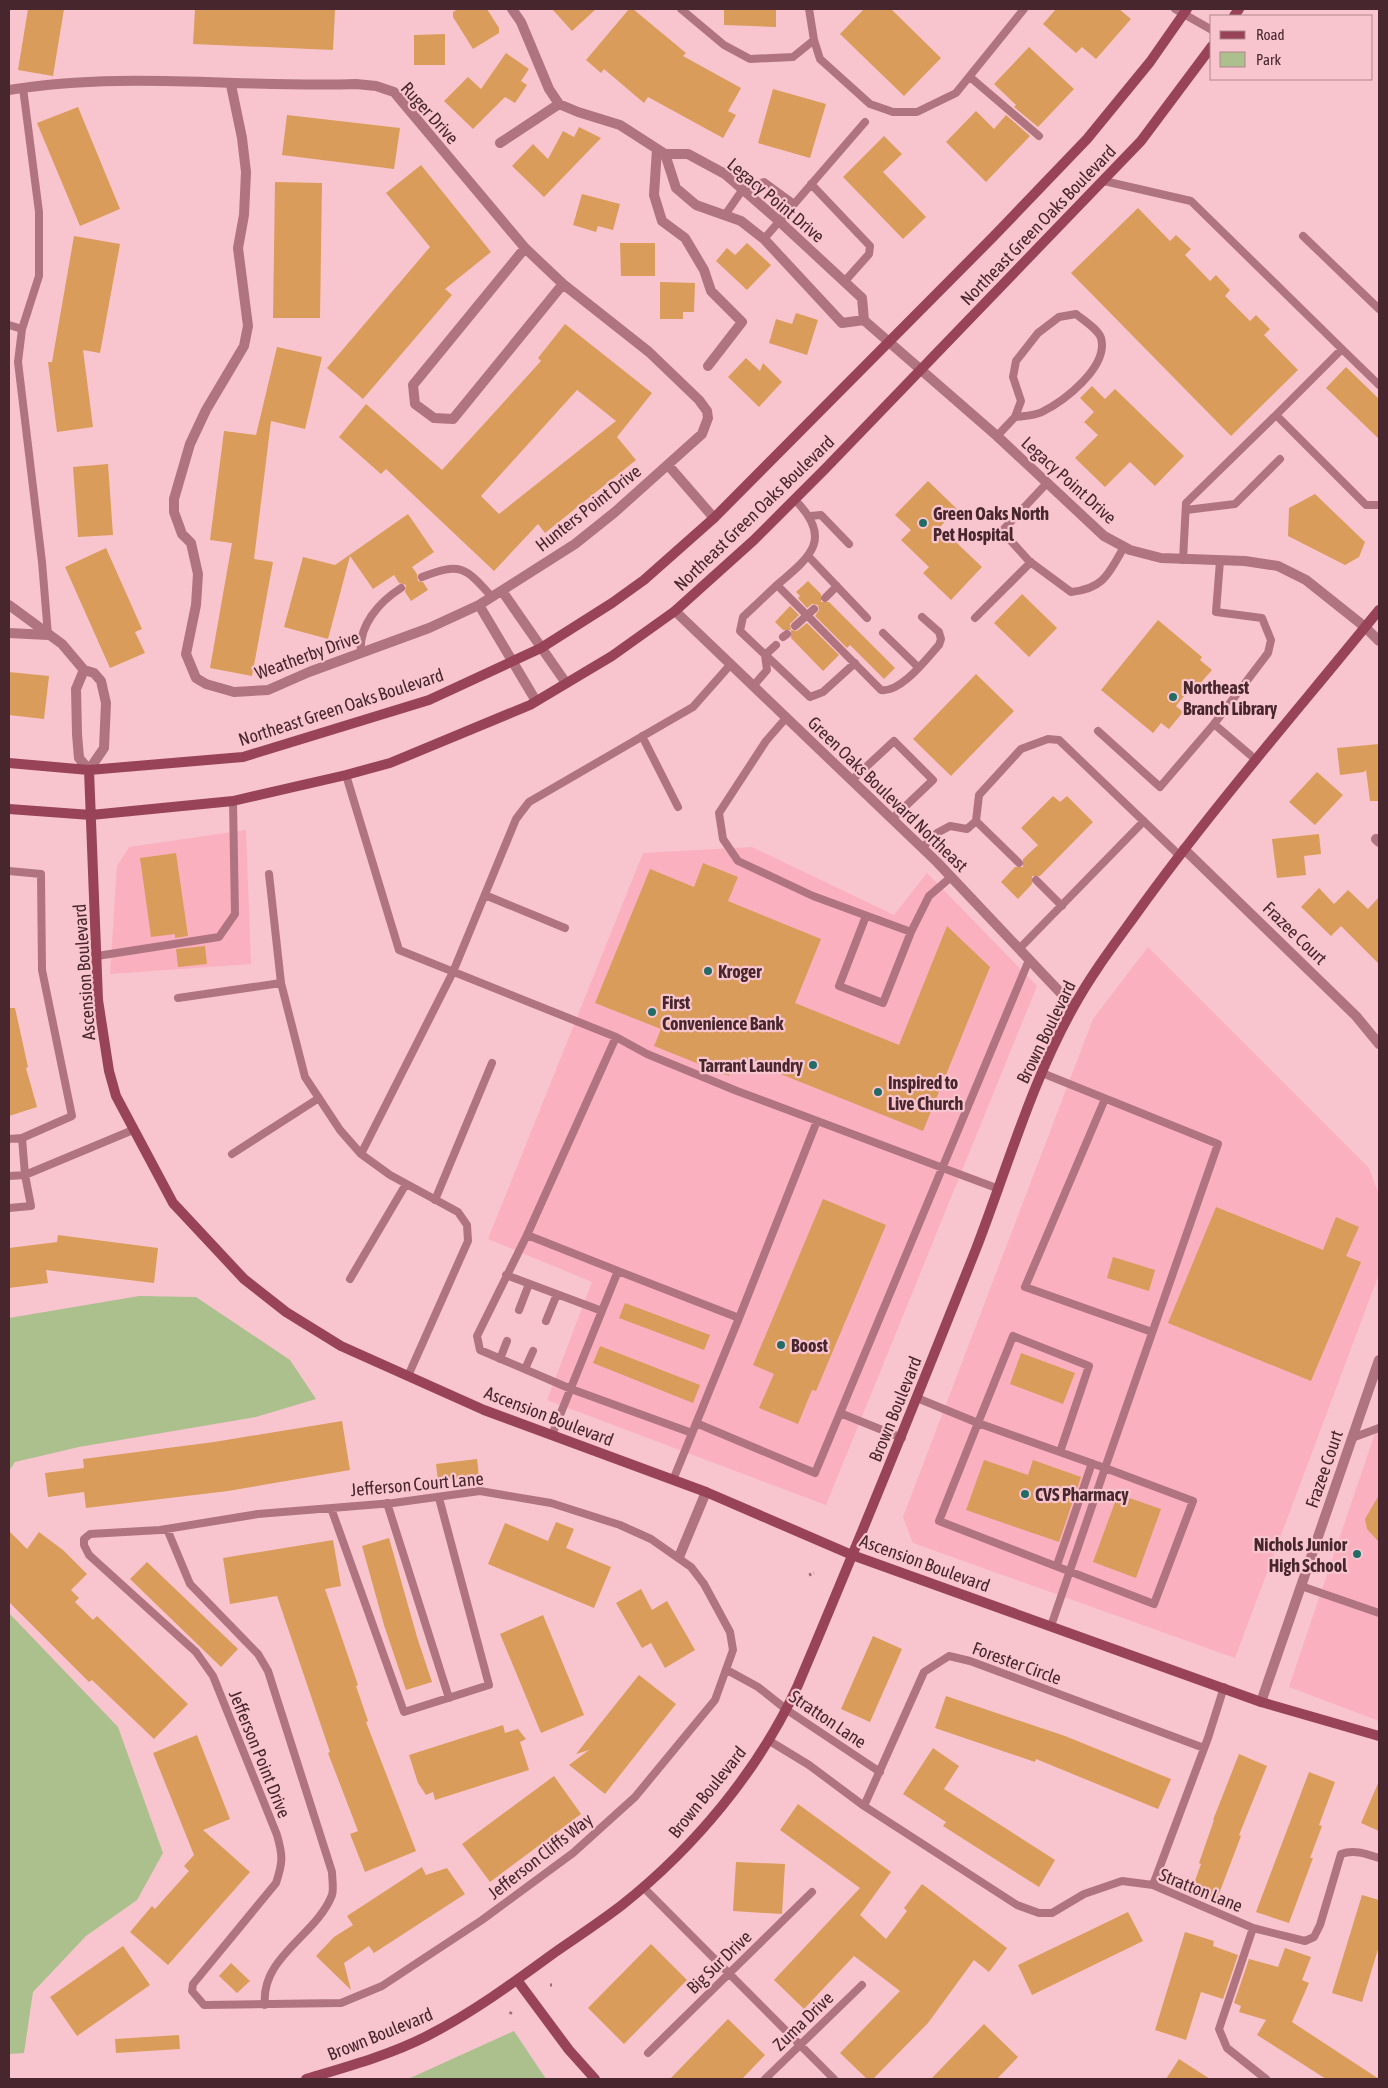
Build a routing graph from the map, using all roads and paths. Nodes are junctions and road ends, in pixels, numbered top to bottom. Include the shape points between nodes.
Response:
1 (512, 9) edge
2 (681, 9) edge
3 (809, 9) edge
4 (1024, 9) edge
5 (1182, 11) edge
6 (1210, 29) edge
7 (814, 40) junction
8 (1210, 49) edge
9 (970, 77) junction
10 (231, 85) junction
11 (23, 88) junction
12 (9, 90) edge
13 (560, 104) junction
14 (865, 122) dead end
15 (1039, 136) dead end
16 (500, 142) dead end
17 (661, 152) junction
18 (1104, 181) junction
19 (811, 184) junction
20 (743, 189) junction
21 (794, 204) junction
22 (725, 215) junction
23 (779, 220) junction
24 (1303, 236) dead end
25 (764, 239) junction
26 (525, 248) junction
27 (845, 281) junction
28 (562, 284) junction
29 (1379, 309) edge
30 (864, 320) junction
31 (9, 325) edge
32 (22, 329) junction
33 (890, 343) junction
34 (1342, 349) junction
35 (708, 366) dead end
36 (920, 371) junction
37 (1379, 385) edge
38 (699, 400) joint
39 (1276, 415) junction
40 (1015, 417) junction
41 (996, 436) junction
42 (1280, 459) dead end
43 (668, 465) junction
44 (1047, 483) junction
45 (795, 500) junction
46 (1379, 505) edge
47 (1186, 510) junction
48 (810, 516) junction
49 (714, 518) junction
50 (849, 544) dead end
51 (1124, 547) junction
52 (809, 557) junction
53 (1183, 560) junction
54 (1220, 561) junction
55 (1031, 562) junction
56 (422, 577) dead end
57 (777, 585) junction
58 (837, 586) junction
59 (401, 588) dead end
60 (502, 591) junction
61 (492, 597) junction
62 (825, 598) dead end
63 (9, 605) edge
64 (479, 605) junction
65 (814, 609) dead end
66 (1379, 610) edge
67 (675, 611) junction
68 (807, 615) junction
69 (922, 616) dead end
70 (867, 618) dead end
71 (975, 618) dead end
72 (795, 626) dead end
73 (1366, 627) junction
74 (9, 633) edge
75 (883, 633) dead end
76 (48, 635) junction
77 (1379, 641) edge
78 (776, 645) dead end
79 (541, 648) junction
80 (361, 653) junction
81 (765, 655) junction
82 (513, 662) junction
83 (855, 663) junction
84 (730, 664) junction
85 (918, 667) junction
86 (84, 670) junction
87 (566, 683) junction
88 (754, 685) junction
89 (536, 702) junction
90 (786, 718) junction
91 (1214, 724) junction
92 (1098, 731) dead end
93 (642, 736) junction
94 (1255, 759) junction
95 (9, 763) edge
96 (89, 770) junction
97 (346, 775) junction
98 (852, 780) junction
99 (233, 801) junction
100 (678, 808) dead end
101 (9, 809) edge
102 (91, 815) junction
103 (892, 819) junction
104 (976, 821) junction
105 (1144, 821) junction
106 (922, 848) junction
107 (1181, 852) junction
108 (1019, 863) dead end
109 (9, 871) edge
110 (269, 874) dead end
111 (951, 877) junction
112 (1036, 880) dead end
113 (485, 895) junction
114 (1062, 906) junction
115 (866, 916) junction
116 (565, 928) dead end
117 (911, 932) junction
118 (1020, 949) junction
119 (97, 956) junction
120 (1029, 960) junction
121 (453, 972) junction
122 (281, 983) junction
123 (178, 998) dead end
124 (1074, 1006) junction
125 (616, 1037) junction
126 (1379, 1044) edge
127 (492, 1063) dead end
128 (1042, 1073) junction
129 (319, 1098) junction
130 (1105, 1099) junction
131 (817, 1121) junction
132 (133, 1130) junction
133 (22, 1138) junction
134 (9, 1139) edge
135 (232, 1154) dead end
136 (361, 1154) junction
137 (942, 1168) junction
138 (25, 1175) junction
139 (9, 1176) edge
140 (406, 1184) junction
141 (999, 1189) junction
142 (435, 1200) junction
143 (9, 1208) edge
144 (527, 1235) junction
145 (618, 1271) junction
146 (506, 1275) junction
147 (350, 1279) dead end
148 (529, 1284) junction
149 (557, 1294) junction
150 (519, 1310) dead end
151 (602, 1310) junction
152 (739, 1318) junction
153 (546, 1322) dead end
154 (1152, 1332) junction
155 (507, 1341) dead end
156 (533, 1350) dead end
157 (500, 1359) junction
158 (1379, 1360) edge
159 (525, 1370) junction
160 (408, 1376) junction
161 (571, 1389) junction
162 (917, 1398) junction
163 (840, 1413) junction
164 (696, 1423) junction
165 (978, 1423) junction
166 (1379, 1428) edge
167 (692, 1433) junction
168 (552, 1435) junction
169 (902, 1438) junction
170 (1352, 1438) junction
171 (1060, 1452) junction
172 (1092, 1463) junction
173 (1105, 1468) junction
174 (673, 1480) junction
175 (706, 1492) junction
176 (439, 1498) junction
177 (386, 1503) junction
178 (332, 1508) junction
179 (167, 1529) junction
180 (84, 1545) joint
181 (852, 1555) junction
182 (679, 1557) junction
183 (1057, 1565) junction
184 (1070, 1570) junction
185 (814, 1573) dead end
186 (809, 1575) dead end
187 (1301, 1586) junction
188 (1379, 1613) edge
189 (1052, 1626) junction
190 (727, 1670) junction
191 (1224, 1687) junction
192 (449, 1698) junction
193 (1260, 1702) junction
194 (787, 1710) junction
195 (1379, 1736) edge
196 (768, 1740) junction
197 (1204, 1748) junction
198 (880, 1772) junction
199 (864, 1806) junction
200 (1379, 1858) edge
201 (1153, 1885) junction
202 (643, 1887) junction
203 (812, 1892) dead end
204 (1253, 1928) junction
205 (730, 1972) junction
206 (517, 1980) junction
207 (862, 1985) dead end
208 (195, 1996) joint
209 (265, 2005) junction
210 (800, 2045) junction
211 (648, 2053) dead end
212 (306, 2079) edge
213 (595, 2079) edge
214 (765, 2079) edge
215 (834, 2079) edge
216 (1266, 2079) edge

1 - 13 street via 521,22 549,89
2 - 7 lane via 724,45 750,59 793,57
3 - 7 lane
4 - 9 lane
5 - 6 lane
5 - 33 street, Northeast Green Oaks Boulevard via 1150,62 1087,139
7 - 9 lane via 820,59 847,84 870,104 893,112 916,112 956,93
8 - 18 street, Northeast Green Oaks Boulevard via 1141,141
9 - 15 lane
10 - 11 street, Ruger Drive via 113,79
10 - 26 street, Ruger Drive via 356,84 394,92
10 - 80 street, Weatherby Drive via 246,172 244,215 238,248 248,326 244,346 190,444 174,499 174,512 182,534 191,543 198,574 196,605 186,654 196,678 228,691 249,693 268,690
11 - 12 street, Ruger Drive
11 - 32 lane via 38,212 39,276
13 - 16 street
13 - 17 street via 620,125
14 - 19 lane
17 - 20 street, Legacy Point Drive via 688,154
17 - 22 street via 676,188 696,205
17 - 35 street via 654,195 662,221 685,238 704,270 711,291 742,322
18 - 34 lane via 1191,201
18 - 36 street, Northeast Green Oaks Boulevard
19 - 21 lane
19 - 27 lane via 870,246 869,254
20 - 21 lane via 764,182
20 - 22 lane
20 - 23 street, Legacy Point Drive
21 - 23 lane
22 - 25 street via 741,221
23 - 25 lane
23 - 27 street, Legacy Point Drive
24 - 29 lane
25 - 30 street via 842,323
26 - 28 street, Ruger Drive
26 - 28 street via 413,385 415,404 434,418 453,419
27 - 30 street, Legacy Point Drive via 862,298
28 - 38 street, Ruger Drive via 648,352
30 - 33 street, Legacy Point Drive
31 - 32 lane
32 - 76 lane via 18,362
33 - 36 street, Legacy Point Drive
33 - 49 street, Northeast Green Oaks Boulevard
34 - 37 lane
34 - 39 lane
36 - 41 street, Legacy Point Drive
36 - 45 street, Northeast Green Oaks Boulevard
38 - 43 street, Hunters Point Drive via 707,411 706,426 702,434
39 - 46 lane via 1366,505
39 - 47 lane via 1186,503
40 - 40 lane via 1040,414 1066,397 1090,374 1103,351 1100,336 1076,314 1059,317 1038,333 1016,361 1013,377 1021,401
40 - 41 lane
41 - 44 street, Legacy Point Drive
42 - 47 lane via 1235,504
43 - 49 street, Hunters Point Drive
43 - 60 street, Hunters Point Drive via 575,544
44 - 51 street, Legacy Point Drive via 1104,536
44 - 55 lane via 1002,531
45 - 48 lane
45 - 67 street, Northeast Green Oaks Boulevard
47 - 53 lane
48 - 50 lane via 821,515
48 - 52 lane via 815,536
49 - 79 street, Northeast Green Oaks Boulevard via 644,580
51 - 53 street, Legacy Point Drive via 1161,558
51 - 55 lane via 1104,581 1087,591 1070,592
52 - 57 lane
52 - 58 lane
53 - 54 street, Legacy Point Drive
54 - 73 street, Legacy Point Drive via 1278,566 1306,580
54 - 91 lane via 1216,612 1262,618 1271,640 1268,653
55 - 71 lane
56 - 61 lane via 442,569 461,568
57 - 68 lane
57 - 81 lane via 743,617 740,624 740,631
58 - 62 lane
58 - 70 lane
59 - 80 lane via 376,609 365,627 360,642
60 - 61 street, Weatherby Drive
60 - 79 street
61 - 64 street, Weatherby Drive
63 - 76 street
64 - 80 street, Weatherby Drive
64 - 82 street
65 - 68 lane
66 - 73 street, Brown Boulevard
67 - 84 street, Green Oaks Boulevard Northeast
67 - 87 street, Northeast Green Oaks Boulevard via 612,656
68 - 72 lane
68 - 83 lane
69 - 85 lane via 942,639
73 - 77 street, Legacy Point Drive
73 - 94 street, Brown Boulevard
74 - 76 street
75 - 85 lane
76 - 86 street via 62,644
78 - 81 lane
79 - 82 street, Northeast Green Oaks Boulevard
79 - 87 street
81 - 83 lane via 810,697 823,692
81 - 88 lane via 767,670
82 - 89 street
82 - 96 street, Northeast Green Oaks Boulevard via 429,700 243,757
83 - 85 lane via 881,690 890,691
84 - 88 street, Green Oaks Boulevard Northeast
84 - 93 lane via 693,707
86 - 96 street via 76,689 77,734 79,758
86 - 96 street via 94,673 101,681 106,703 104,748
87 - 89 street, Northeast Green Oaks Boulevard
88 - 90 street, Green Oaks Boulevard Northeast
89 - 97 street, Northeast Green Oaks Boulevard via 390,763
90 - 98 street, Green Oaks Boulevard Northeast
90 - 115 lane via 766,741 719,813 723,839 738,861
91 - 92 lane via 1160,787
91 - 94 lane
93 - 100 lane
93 - 113 lane via 529,802 516,819
94 - 107 street, Brown Boulevard
95 - 96 street, Northeast Green Oaks Boulevard
96 - 102 street, Ascension Boulevard
97 - 99 street, Northeast Green Oaks Boulevard
97 - 121 lane via 399,950
98 - 103 street, Green Oaks Boulevard Northeast
98 - 103 lane via 894,741 932,780
99 - 102 street, Northeast Green Oaks Boulevard
99 - 119 lane via 235,914 219,937
101 - 102 street, Northeast Green Oaks Boulevard
102 - 119 street, Ascension Boulevard
103 - 106 street, Green Oaks Boulevard Northeast
104 - 105 lane via 979,795 1021,749 1048,739 1060,740
104 - 106 lane via 967,829 950,826 937,833
104 - 108 lane
105 - 107 lane
105 - 114 lane
106 - 111 street, Green Oaks Boulevard Northeast
107 - 124 street, Brown Boulevard
107 - 126 street, Frazee Court via 1356,1016
109 - 133 lane via 41,874 42,970 72,1116
110 - 122 lane
111 - 117 lane via 929,896
111 - 118 street, Green Oaks Boulevard Northeast
112 - 114 lane
113 - 116 lane
113 - 121 lane
114 - 118 lane
115 - 117 lane
115 - 117 lane via 839,986 883,1003
118 - 120 street, Green Oaks Boulevard Northeast
119 - 132 street, Ascension Boulevard via 98,1000 109,1071 116,1096
120 - 124 street, Green Oaks Boulevard Northeast
120 - 137 lane
121 - 125 lane
121 - 136 lane
122 - 123 lane
122 - 129 lane via 304,1077
124 - 128 street, Brown Boulevard
125 - 131 lane via 646,1054
125 - 144 lane
127 - 142 lane
128 - 130 lane
128 - 141 street, Brown Boulevard
129 - 135 lane
129 - 136 lane
130 - 154 lane via 1218,1144
130 - 154 lane via 1025,1287
131 - 137 lane
131 - 152 lane
132 - 138 lane
132 - 160 street, Ascension Boulevard via 172,1203 244,1279 286,1312 341,1346
133 - 134 lane
133 - 138 lane
136 - 140 lane
137 - 141 lane
137 - 163 lane
138 - 139 lane
138 - 143 lane via 31,1206
140 - 142 lane
140 - 147 lane
141 - 162 street, Brown Boulevard
142 - 160 lane via 458,1212 467,1225 468,1241
144 - 145 lane
144 - 146 lane
145 - 151 lane
145 - 152 lane
146 - 148 lane
146 - 157 lane via 477,1336 480,1350
148 - 149 lane
148 - 150 lane
149 - 151 lane
149 - 153 lane
151 - 161 lane
152 - 164 lane
154 - 173 lane
155 - 157 lane
156 - 159 lane
157 - 159 lane
158 - 170 street, Frazee Court
159 - 161 lane
160 - 168 street, Ascension Boulevard via 484,1410
161 - 167 lane
161 - 168 lane
162 - 165 lane
162 - 169 street, Brown Boulevard
163 - 164 lane via 815,1473
163 - 169 lane
164 - 167 lane
165 - 171 lane
165 - 171 lane via 1013,1336 1089,1366
165 - 183 lane via 939,1521
166 - 170 lane
167 - 174 lane
168 - 174 street, Ascension Boulevard
169 - 181 street, Brown Boulevard
170 - 187 street, Frazee Court
171 - 172 lane
172 - 173 lane
172 - 183 lane
173 - 184 lane
173 - 184 lane via 1193,1500 1154,1604
174 - 175 street, Ascension Boulevard
175 - 181 street, Ascension Boulevard
175 - 182 street
176 - 177 lane, Jefferson Court Lane
176 - 182 lane, Jefferson Court Lane via 480,1491 551,1503 620,1525
176 - 192 lane via 489,1685
177 - 178 lane, Jefferson Court Lane
177 - 192 lane
178 - 179 lane, Jefferson Court Lane via 258,1514
178 - 192 lane via 404,1712
179 - 180 lane, Jefferson Court Lane via 90,1534 84,1539
179 - 209 lane via 190,1584 258,1654 268,1672 332,1872 333,1894 275,1966 263,1990
180 - 208 lane, Jefferson Point Drive via 89,1555 196,1652 213,1676 282,1854 276,1883 193,1984
181 - 189 street, Ascension Boulevard
181 - 194 street, Brown Boulevard
182 - 190 lane, Jefferson Cliffs Way via 704,1584 730,1632 733,1650
183 - 184 lane
184 - 189 lane
185 - 186 path
187 - 188 lane
187 - 193 street, Frazee Court
189 - 191 street, Ascension Boulevard
190 - 194 lane, Stratton Lane via 758,1687
190 - 209 lane, Jefferson Cliffs Way via 715,1700 635,1797 573,1853 482,1920 382,1986 341,2003
191 - 193 street, Ascension Boulevard
191 - 197 lane
193 - 195 street, Ascension Boulevard
194 - 196 street, Brown Boulevard
194 - 198 lane, Stratton Lane
196 - 199 lane, Stratton Lane via 809,1765
196 - 202 street, Brown Boulevard via 745,1777 709,1821
197 - 198 lane, Forester Circle via 949,1656 924,1672
197 - 201 lane
198 - 199 lane
199 - 201 lane, Stratton Lane via 1017,1905 1039,1913 1059,1910 1084,1894 1122,1881
200 - 204 lane, Stratton Lane via 1361,1852 1341,1854 1314,1938 1305,1941
201 - 204 lane, Stratton Lane
202 - 205 lane
202 - 206 street, Brown Boulevard
203 - 205 lane, Big Sur Drive
204 - 216 lane via 1219,2029 1227,2048
205 - 210 lane
205 - 211 lane, Big Sur Drive
206 - 212 street, Brown Boulevard via 425,2037
206 - 213 street
207 - 210 lane, Zuma Drive
208 - 209 lane, Jefferson Cliffs Way via 204,2005
210 - 214 lane, Zuma Drive
210 - 215 lane

